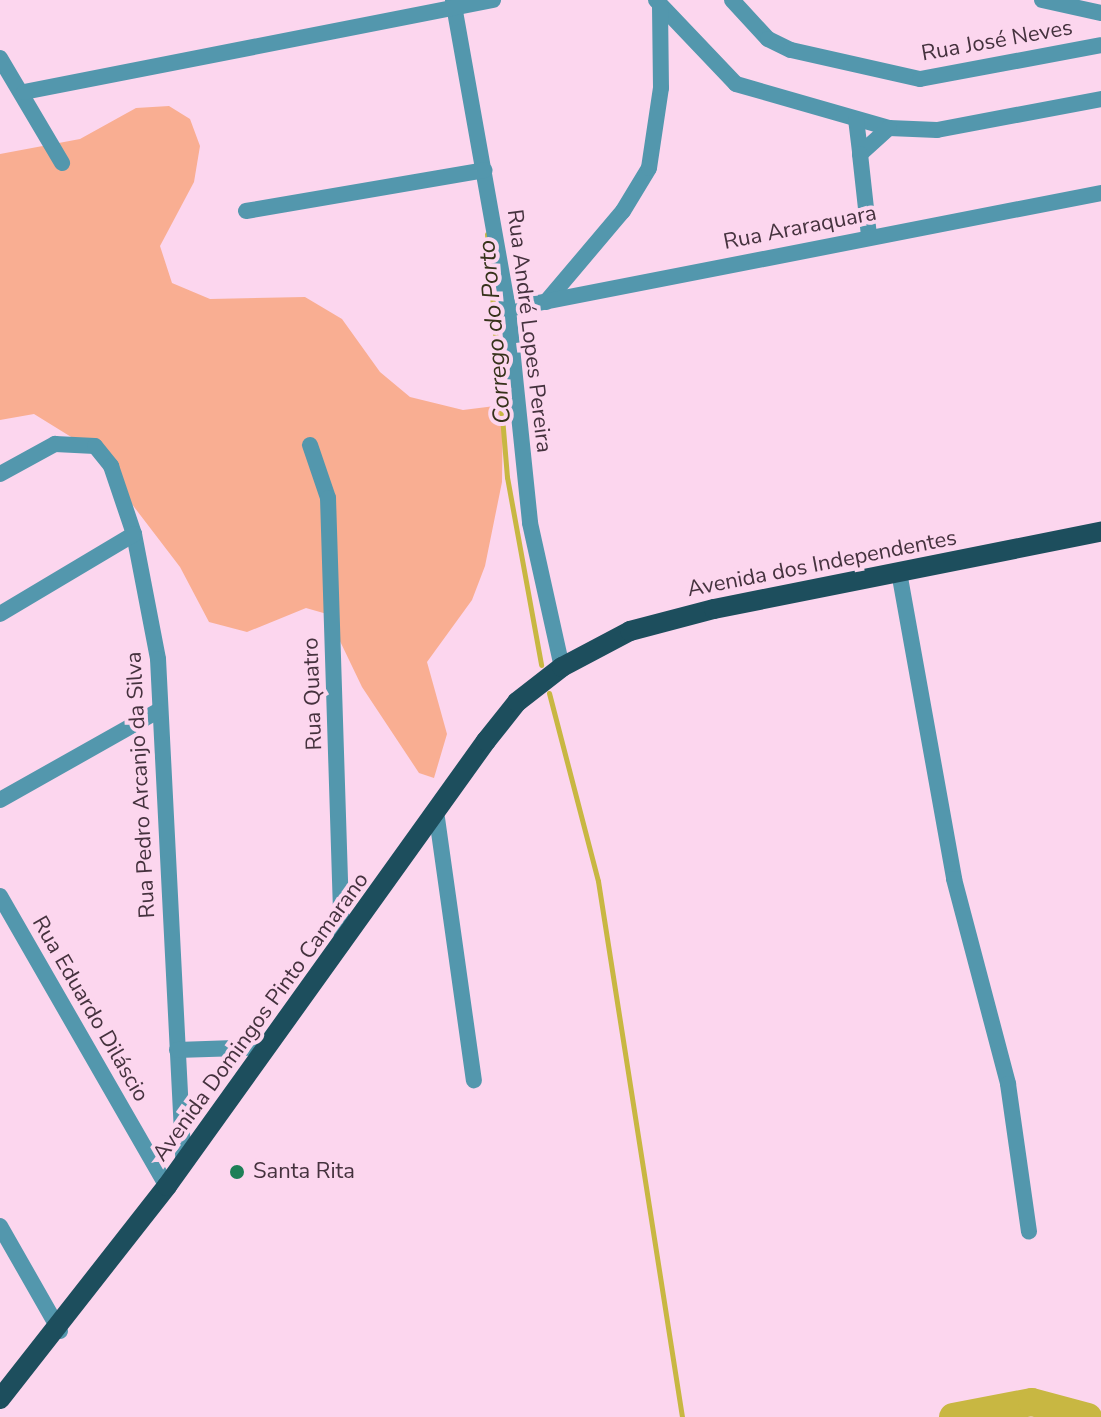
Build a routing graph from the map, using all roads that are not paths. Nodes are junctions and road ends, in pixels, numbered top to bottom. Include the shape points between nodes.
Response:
1 (493, 0) edge
2 (732, 0) edge
3 (1042, 0) edge
4 (658, 2) edge
5 (450, 6) edge
6 (1101, 13) edge
7 (1101, 45) edge
8 (0, 58) edge
9 (24, 92) junction
10 (1101, 99) edge
11 (856, 119) junction
12 (889, 128) junction
13 (860, 154) junction
14 (62, 163) dead end
15 (479, 172) junction
16 (1101, 193) edge
17 (246, 211) dead end
18 (869, 236) junction
19 (546, 302) junction
20 (508, 309) junction
21 (310, 445) dead end
22 (0, 474) edge
23 (1101, 532) edge
24 (134, 534) junction
25 (899, 572) junction
26 (0, 614) edge
27 (562, 667) junction
28 (158, 711) junction
29 (0, 800) edge
30 (437, 818) junction
31 (0, 896) edge
32 (342, 945) junction
33 (268, 1047) junction
34 (177, 1050) junction
35 (474, 1080) dead end
36 (183, 1158) junction
37 (167, 1186) junction
38 (0, 1226) edge
39 (1029, 1232) dead end
40 (60, 1331) junction
41 (0, 1399) edge

1 - 5 street
2 - 7 street, Rua José Neves via 768,39 791,50 908,77 952,76
3 - 6 street
4 - 11 street via 736,84
4 - 19 street via 661,88 649,168 623,211
5 - 9 street
5 - 15 street, Rua André Lopes Pereira
8 - 9 street
9 - 14 street
10 - 12 street via 937,130
11 - 12 street
11 - 13 street
12 - 13 street
13 - 18 street
15 - 17 street
15 - 20 street, Rua André Lopes Pereira
16 - 18 street, Rua Araraquara
18 - 19 street, Rua Araraquara
19 - 20 street, Rua Araraquara
20 - 27 street, Rua André Lopes Pereira via 530,523
21 - 32 street, Rua Quatro via 328,498
22 - 24 street, Rua Pedro Arcanjo da Silva via 72,441 103,452
23 - 25 main road, Avenida dos Independentes
24 - 26 street
24 - 28 street, Rua Pedro Arcanjo da Silva via 155,619
25 - 27 main road, Avenida dos Independentes via 674,618
25 - 39 street via 954,879 1008,1084
27 - 30 main road, Avenida Domingos Pinto Camarano via 517,702
28 - 29 street
28 - 34 street, Rua Pedro Arcanjo da Silva
30 - 32 main road, Avenida Domingos Pinto Camarano
30 - 35 street
31 - 37 street, Rua Eduardo Diláscio
32 - 33 main road, Avenida Domingos Pinto Camarano
33 - 34 street
33 - 36 main road, Avenida Domingos Pinto Camarano
34 - 36 street, Rua Pedro Arcanjo da Silva
36 - 37 main road, Avenida Domingos Pinto Camarano
37 - 40 main road, Avenida Domingos Pinto Camarano
38 - 40 street
40 - 41 main road, Avenida Domingos Pinto Camarano

